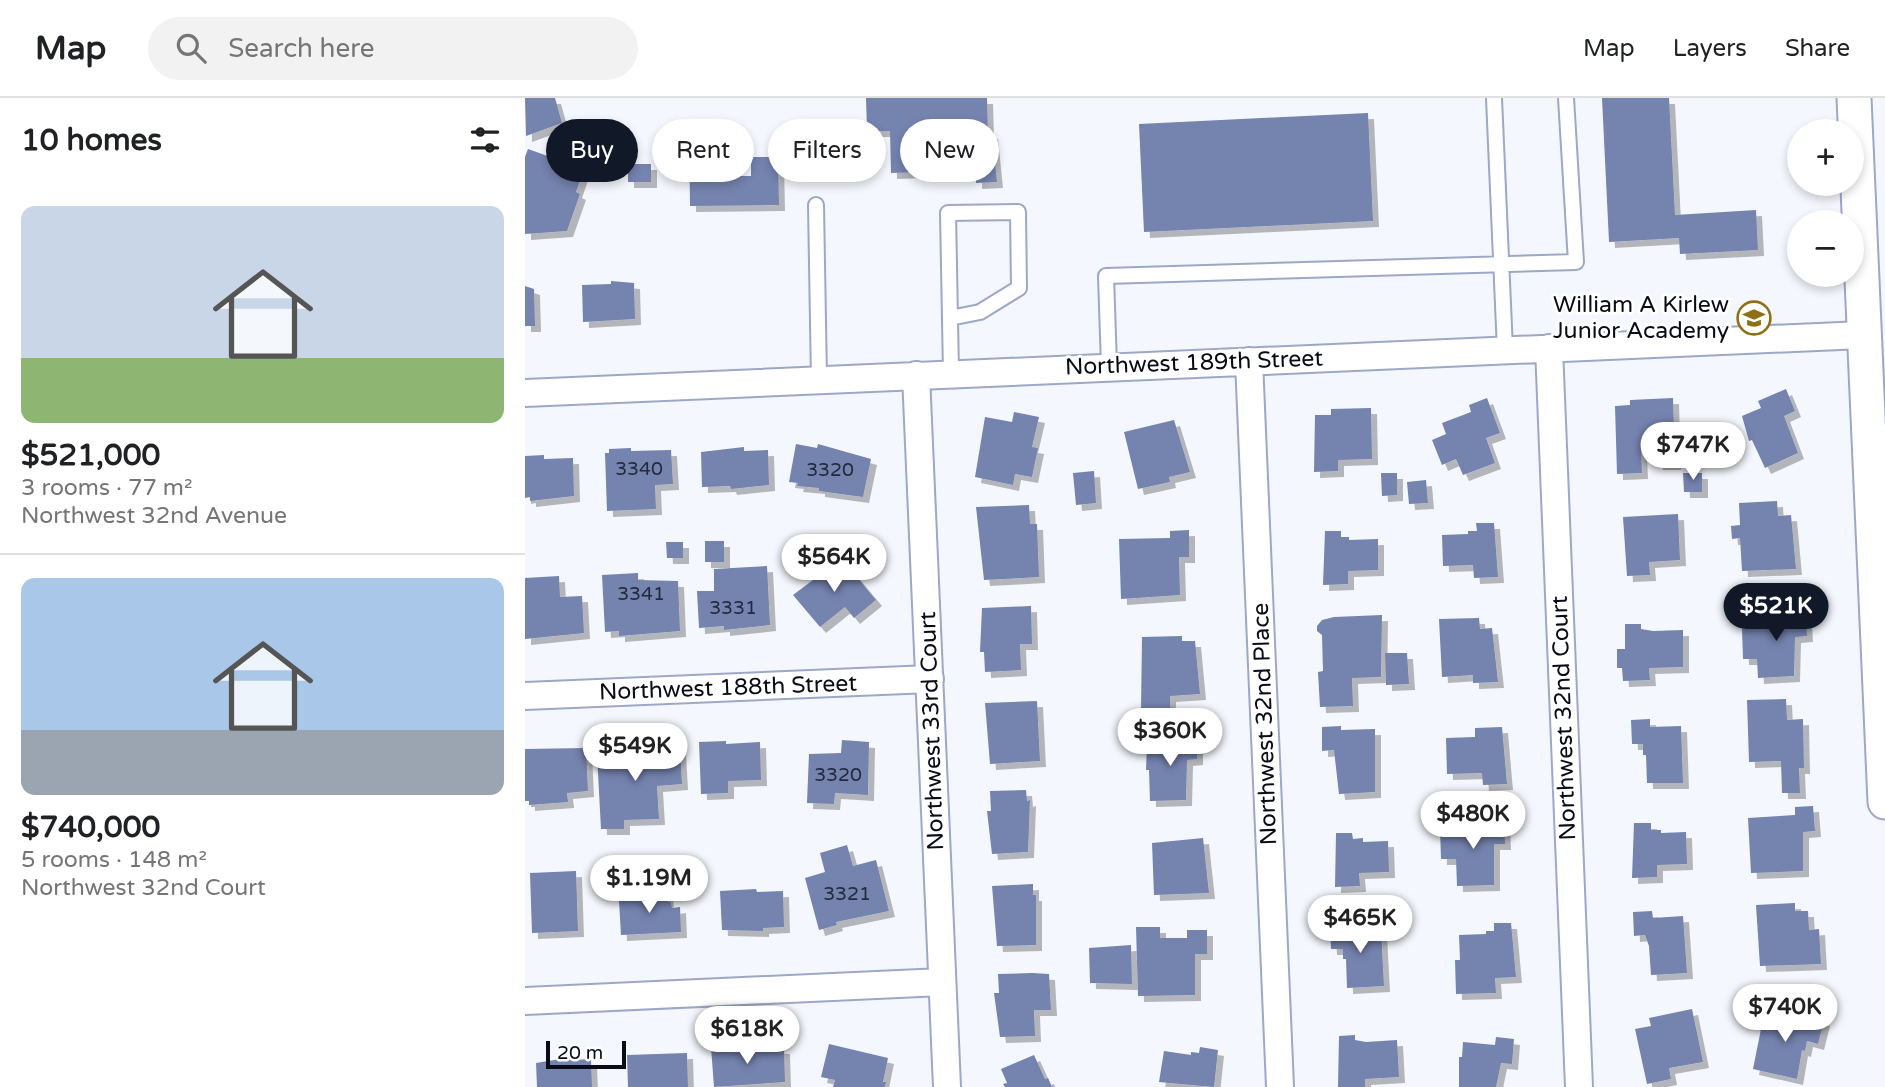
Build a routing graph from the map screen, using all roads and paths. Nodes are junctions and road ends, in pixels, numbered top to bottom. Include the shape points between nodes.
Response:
1 (1493, 98) edge
2 (1566, 98) edge
3 (1854, 98) edge
4 (816, 205) dead end
5 (1501, 267) junction
6 (950, 318) junction
7 (1863, 335) junction
8 (1549, 348) junction
9 (1505, 350) junction
10 (1249, 360) junction
11 (1109, 366) junction
12 (951, 373) junction
13 (916, 375) junction
14 (819, 380) junction
15 (525, 393) edge
16 (930, 679) junction
17 (525, 696) edge
18 (1885, 802) edge
19 (942, 982) junction
20 (525, 1002) edge
21 (947, 1087) edge
22 (1280, 1087) edge
23 (1579, 1087) edge

1 - 5 lane
2 - 5 lane via 1576,262
3 - 7 street
4 - 14 lane
5 - 9 lane
5 - 11 lane via 1106,276
6 - 6 lane via 948,213 1018,212 1019,288 979,312
6 - 12 lane
7 - 8 street, Northwest 189th Street
7 - 18 street
8 - 9 street, Northwest 189th Street
8 - 23 street, Northwest 32nd Court
9 - 10 street, Northwest 189th Street
10 - 11 street, Northwest 189th Street
10 - 22 street, Northwest 32nd Place
11 - 12 street, Northwest 189th Street
12 - 13 street, Northwest 189th Street
13 - 14 street, Northwest 189th Street
13 - 16 street, Northwest 33rd Court
14 - 15 street, Northwest 189th Street
16 - 17 street, Northwest 188th Street
16 - 19 street, Northwest 33rd Court
19 - 20 street
19 - 21 street, Northwest 33rd Court

